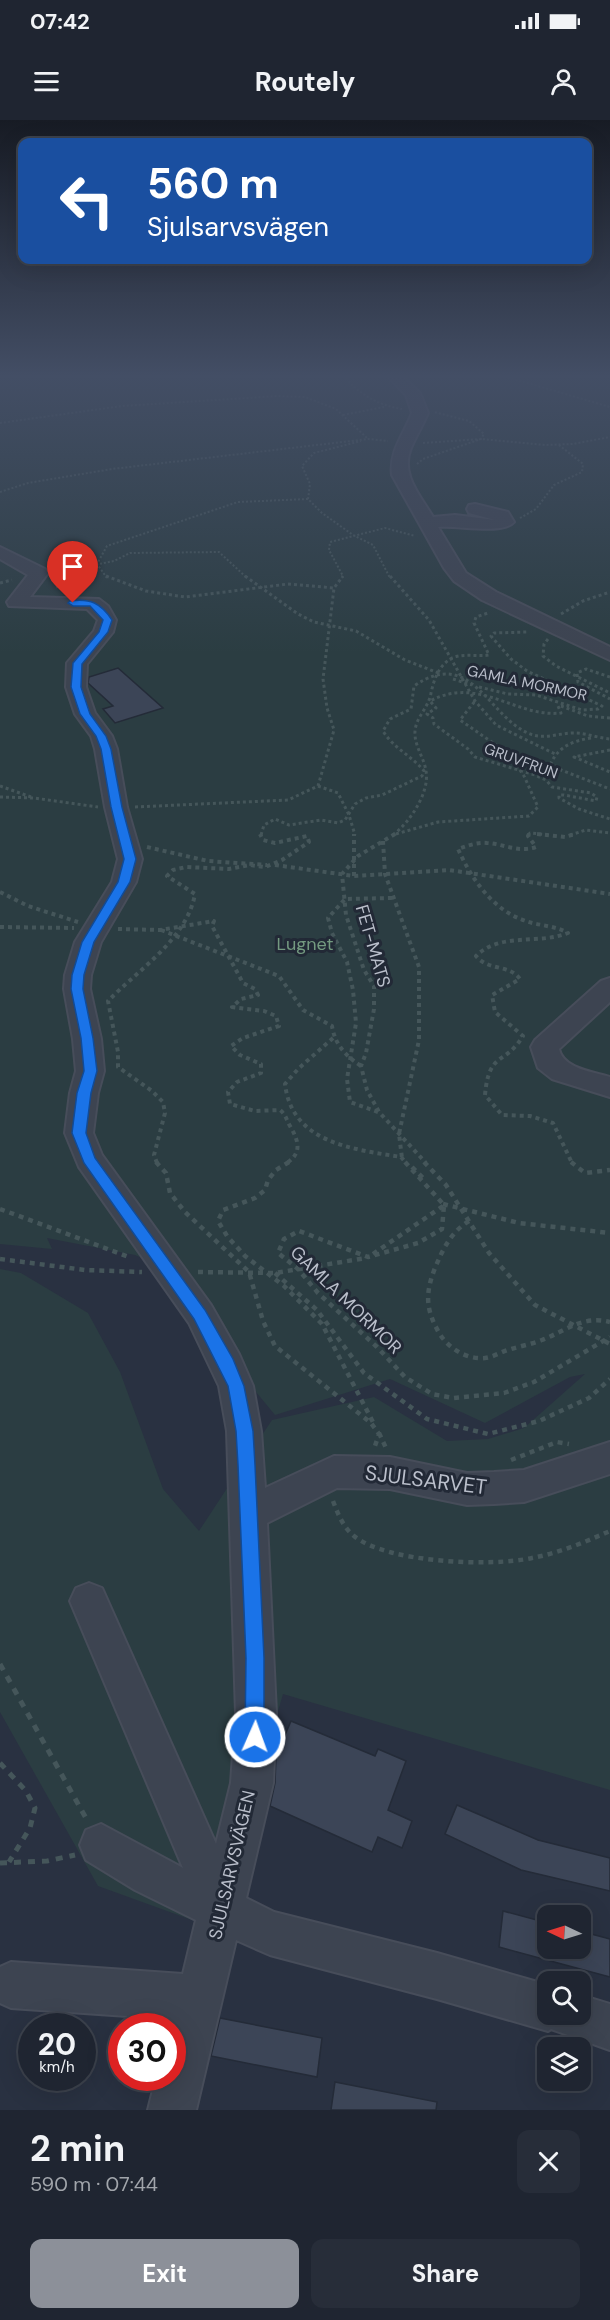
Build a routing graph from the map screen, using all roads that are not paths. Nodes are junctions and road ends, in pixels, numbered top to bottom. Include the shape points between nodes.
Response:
1 (398, 468) edge
2 (475, 509) dead end
3 (427, 523) junction
4 (0, 552) edge
5 (590, 645) junction
6 (610, 645) edge
7 (610, 654) edge
8 (610, 987) edge
9 (610, 1087) edge
10 (609, 1458) edge
11 (248, 1514) junction
12 (89, 1601) dead end
13 (100, 1845) road end
14 (222, 1908) junction
15 (11, 1984) dead end
16 (200, 1998) junction
17 (537, 2005) edge
18 (591, 2021) edge
19 (610, 2027) edge
20 (172, 2110) edge

1 - 3 street
2 - 3 street via 502,516 505,522
3 - 5 street via 460,577
4 - 11 street, SJULSARVSVÄGEN via 39,573 16,602 92,603 106,615 107,626 77,663 76,687 85,714 106,749 105,807 126,842 130,859 129,871 96,928 78,975 90,1071 79,1133 89,1160 200,1314 227,1364 236,1386 244,1431
5 - 6 street
5 - 7 street
8 - 9 street via 545,1047 548,1061 562,1072
10 - 11 street, SJULSARVET via 524,1486 494,1488 467,1489 390,1473 337,1472
11 - 14 street, SJULSARVSVÄGEN via 256,1713 252,1783
12 - 14 street
13 - 14 street via 150,1875
14 - 16 street, SJULSARVSVÄGEN
14 - 17 street via 270,1933
15 - 16 street
16 - 20 street, SJULSARVSVÄGEN
18 - 19 street

